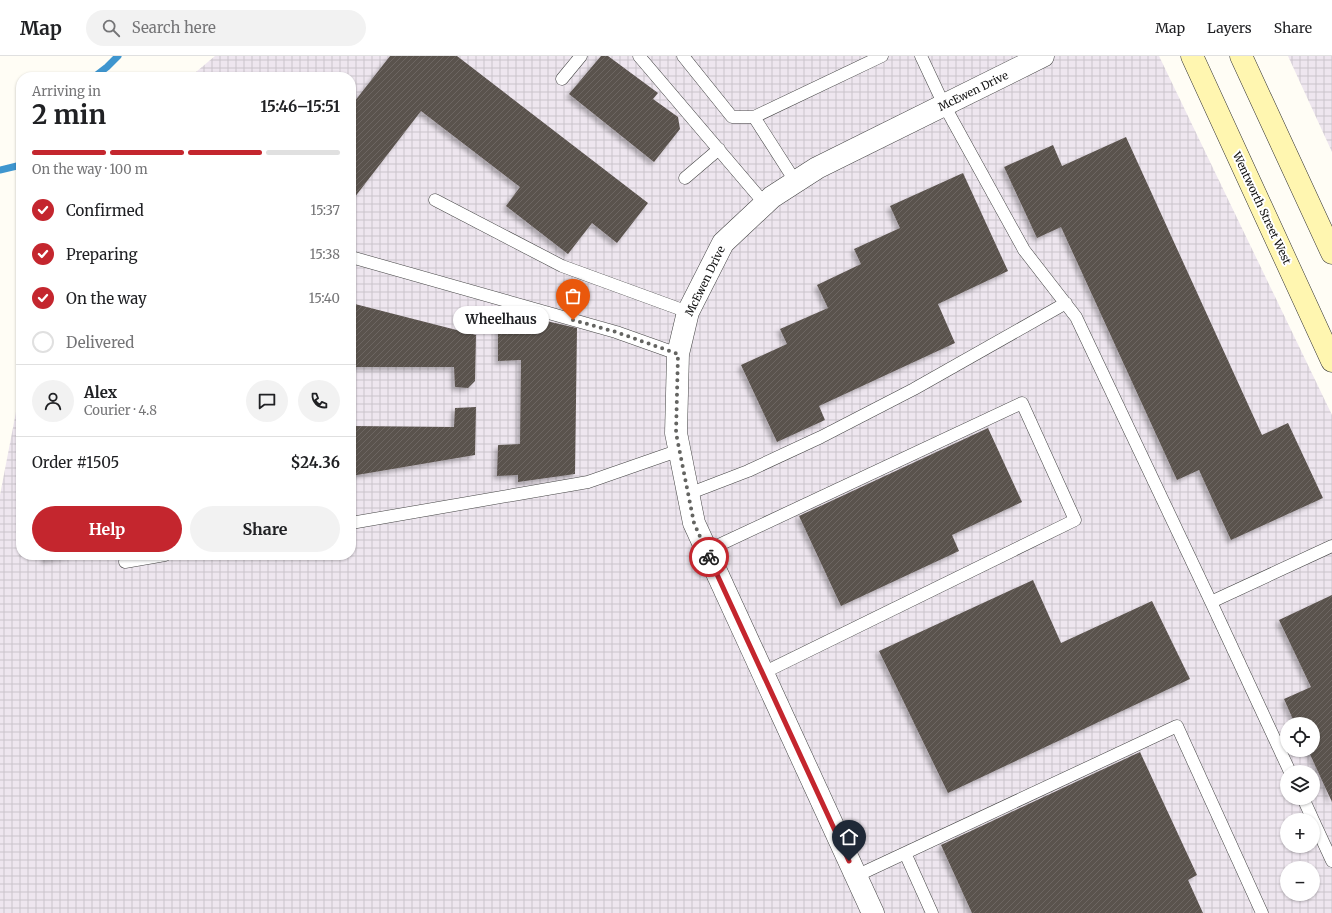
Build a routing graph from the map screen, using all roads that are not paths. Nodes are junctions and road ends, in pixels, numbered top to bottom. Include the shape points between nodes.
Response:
1 (581, 56) edge
2 (639, 56) edge
3 (683, 56) edge
4 (882, 56) edge
5 (922, 56) edge
6 (1043, 56) edge
7 (1192, 56) edge
8 (1241, 56) edge
9 (562, 79) dead end
10 (944, 105) junction
11 (754, 117) junction
12 (719, 149) junction
13 (685, 178) dead end
14 (795, 181) junction
15 (435, 200) dead end
16 (765, 204) junction
17 (1332, 253) edge
18 (356, 257) edge
19 (1066, 303) junction
20 (688, 312) junction
21 (678, 354) junction
22 (1332, 361) edge
23 (680, 450) junction
24 (688, 494) junction
25 (356, 522) edge
26 (1332, 546) edge
27 (706, 551) junction
28 (125, 560) edge
29 (136, 560) edge
30 (1211, 602) junction
31 (763, 673) junction
32 (1287, 765) edge
33 (1320, 835) edge
34 (905, 853) junction
35 (1332, 861) edge
36 (856, 876) junction
37 (873, 913) edge
38 (932, 913) edge
39 (1262, 913) edge

1 - 9 lane
2 - 12 lane
3 - 11 lane via 732,117
4 - 11 lane
5 - 10 lane
6 - 10 street, McEwen Drive
7 - 22 main road, Wentworth Street West
8 - 17 main road
10 - 14 street, McEwen Drive
10 - 19 lane via 1024,250
11 - 14 lane
12 - 13 lane
12 - 16 lane
14 - 16 street, McEwen Drive via 772,196
15 - 20 lane via 562,266
16 - 20 street, McEwen Drive via 723,243
18 - 21 lane via 616,332
19 - 24 lane via 914,389 821,437 748,471
19 - 30 lane via 1076,317
20 - 21 street, McEwen Drive
21 - 23 street, McEwen Drive via 676,433
23 - 24 street, McEwen Drive
23 - 25 lane via 588,482
24 - 27 street, McEwen Drive via 694,523
26 - 30 lane
27 - 31 street, McEwen Drive
27 - 31 lane via 1022,403 1075,520
28 - 29 lane via 125,562
30 - 32 lane
31 - 36 street, McEwen Drive
33 - 35 lane
34 - 36 lane
34 - 38 lane
34 - 39 lane via 1177,726
36 - 37 street, McEwen Drive

